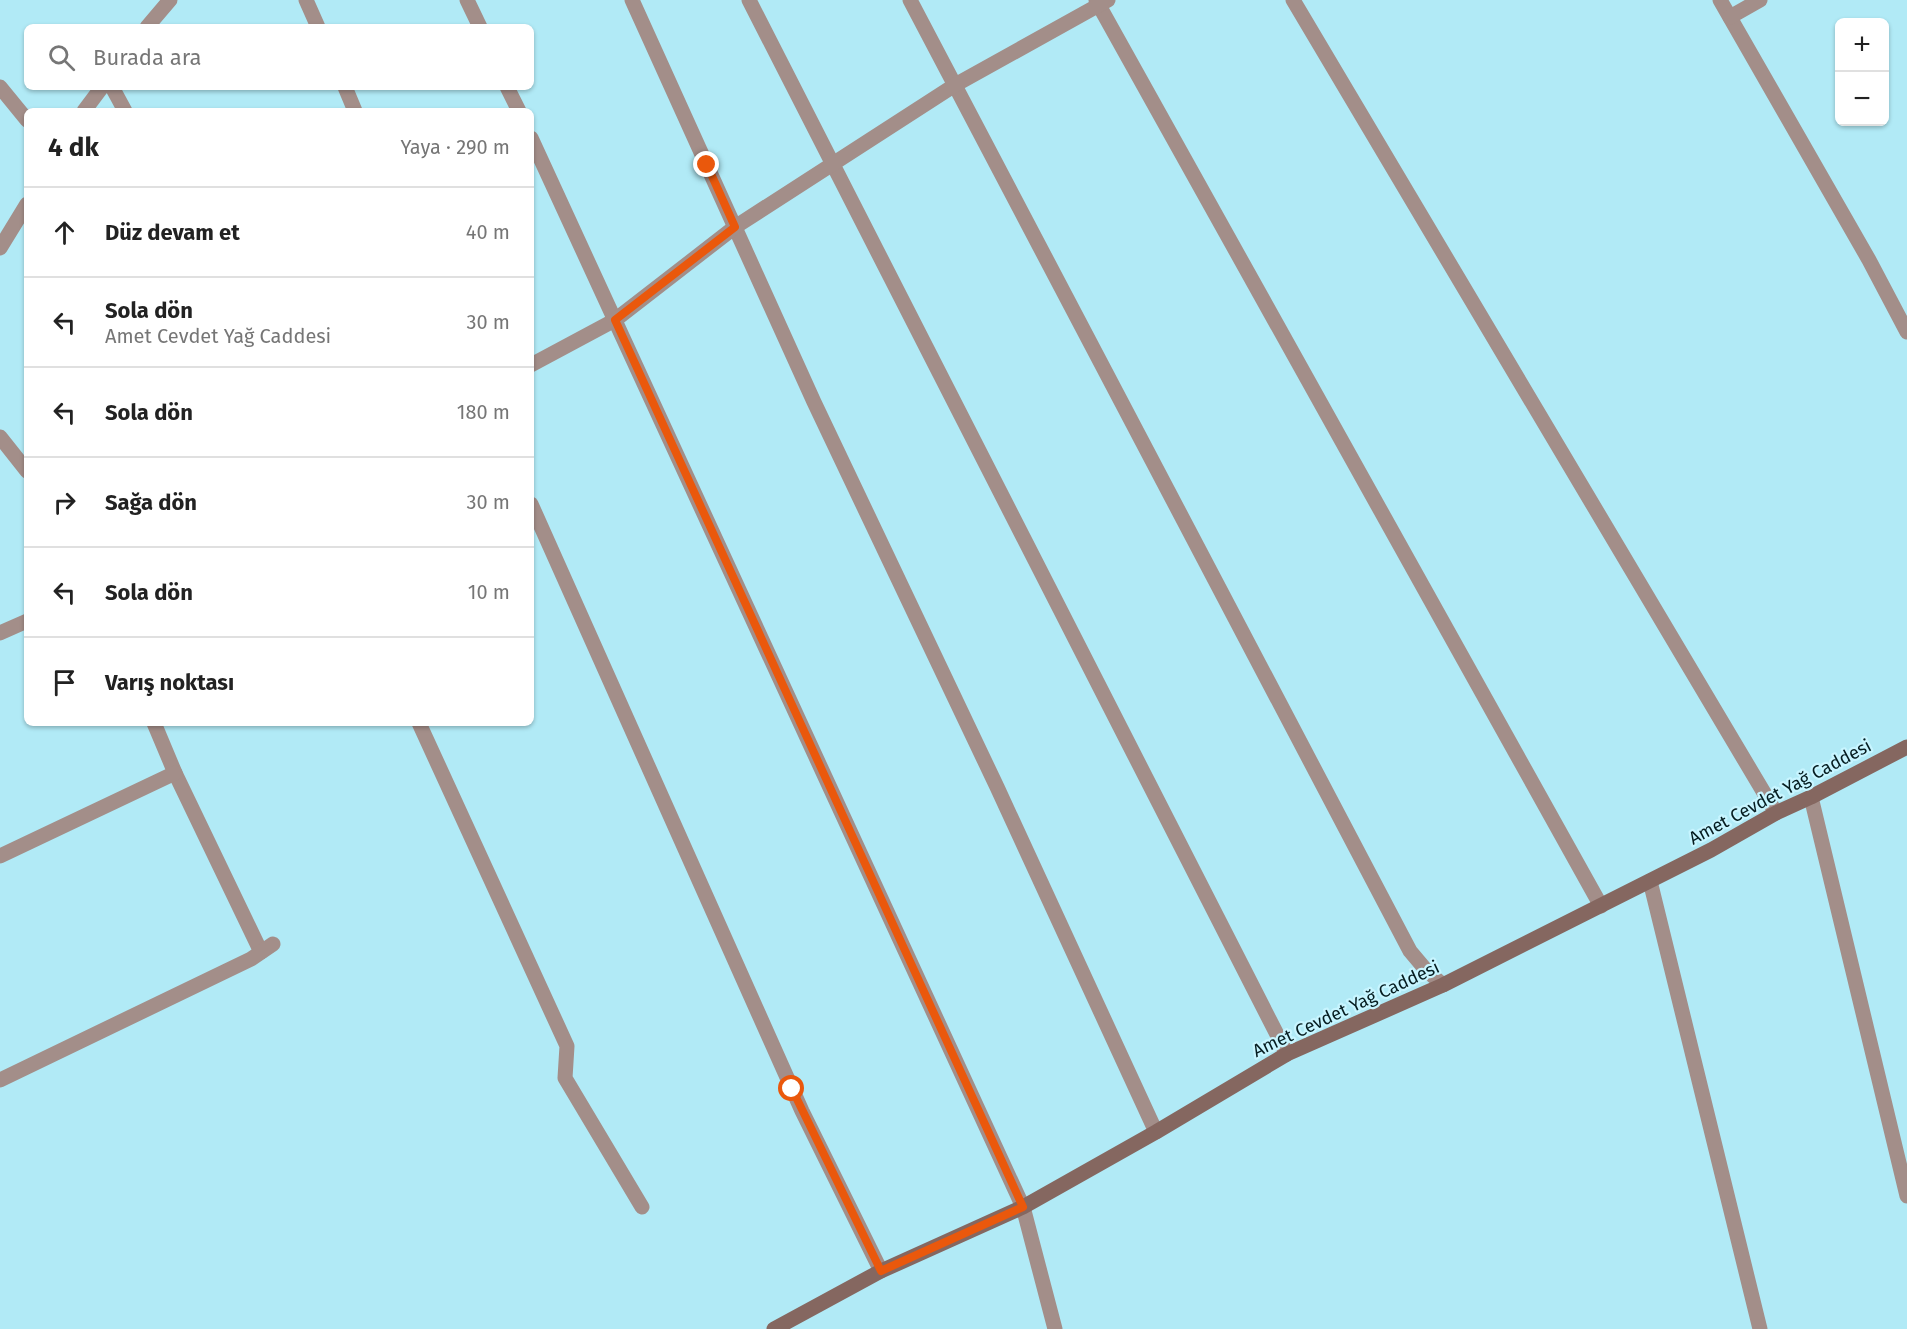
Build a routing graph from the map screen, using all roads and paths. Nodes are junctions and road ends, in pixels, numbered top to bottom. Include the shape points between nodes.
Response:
1 (170, 0) edge
2 (306, 0) edge
3 (467, 0) edge
4 (632, 0) edge
5 (749, 0) edge
6 (910, 0) edge
7 (1293, 0) edge
8 (1720, 0) edge
9 (1761, 0) edge
10 (1101, 2) edge
11 (1730, 17) junction
12 (150, 24) edge
13 (317, 24) edge
14 (479, 24) edge
15 (955, 85) junction
16 (0, 87) edge
17 (100, 90) edge
18 (114, 90) edge
19 (346, 90) edge
20 (508, 90) edge
21 (86, 108) edge
22 (123, 108) edge
23 (354, 108) edge
24 (518, 108) edge
25 (24, 116) edge
26 (534, 144) edge
27 (833, 164) junction
28 (24, 209) edge
29 (735, 227) junction
30 (0, 248) edge
31 (615, 320) junction
32 (1907, 332) edge
33 (534, 362) edge
34 (0, 437) edge
35 (24, 467) edge
36 (534, 511) edge
37 (24, 622) edge
38 (0, 633) edge
39 (155, 726) edge
40 (420, 726) edge
41 (1907, 747) edge
42 (175, 773) junction
43 (1811, 797) junction
44 (1776, 813) junction
45 (0, 856) edge
46 (1650, 881) junction
47 (1601, 906) junction
48 (1443, 985) junction
49 (1287, 1054) junction
50 (0, 1080) edge
51 (1156, 1132) junction
52 (1907, 1197) edge
53 (642, 1207) dead end
54 (1023, 1207) junction
55 (881, 1271) junction
56 (774, 1329) edge
57 (1055, 1329) edge
58 (1760, 1329) edge

1 - 12 street
2 - 13 street
3 - 14 street
4 - 29 street
5 - 27 street
6 - 15 street
7 - 44 street
8 - 11 street
9 - 11 street
10 - 15 street
10 - 47 street
11 - 32 street
15 - 27 street
15 - 48 street via 1410,951
16 - 25 street
17 - 21 street
18 - 22 street
19 - 23 street
20 - 24 street
26 - 31 street
27 - 29 street
27 - 49 street
28 - 30 street
29 - 31 street
29 - 51 street
31 - 33 street
31 - 54 street
34 - 35 street
36 - 55 street via 802,1111
37 - 38 street
39 - 42 street
40 - 53 street via 567,1046 565,1078
41 - 43 street, Amet Cevdet Yağ Caddesi
42 - 45 street
42 - 50 street via 267,948
43 - 44 street, Amet Cevdet Yağ Caddesi
43 - 52 street
44 - 46 street, Amet Cevdet Yağ Caddesi
46 - 47 street, Amet Cevdet Yağ Caddesi
46 - 58 street
47 - 48 street, Amet Cevdet Yağ Caddesi
48 - 49 street, Amet Cevdet Yağ Caddesi
49 - 51 street, Amet Cevdet Yağ Caddesi
51 - 54 street, Amet Cevdet Yağ Caddesi
54 - 55 street, Amet Cevdet Yağ Caddesi
54 - 57 street
55 - 56 street, Amet Cevdet Yağ Caddesi

